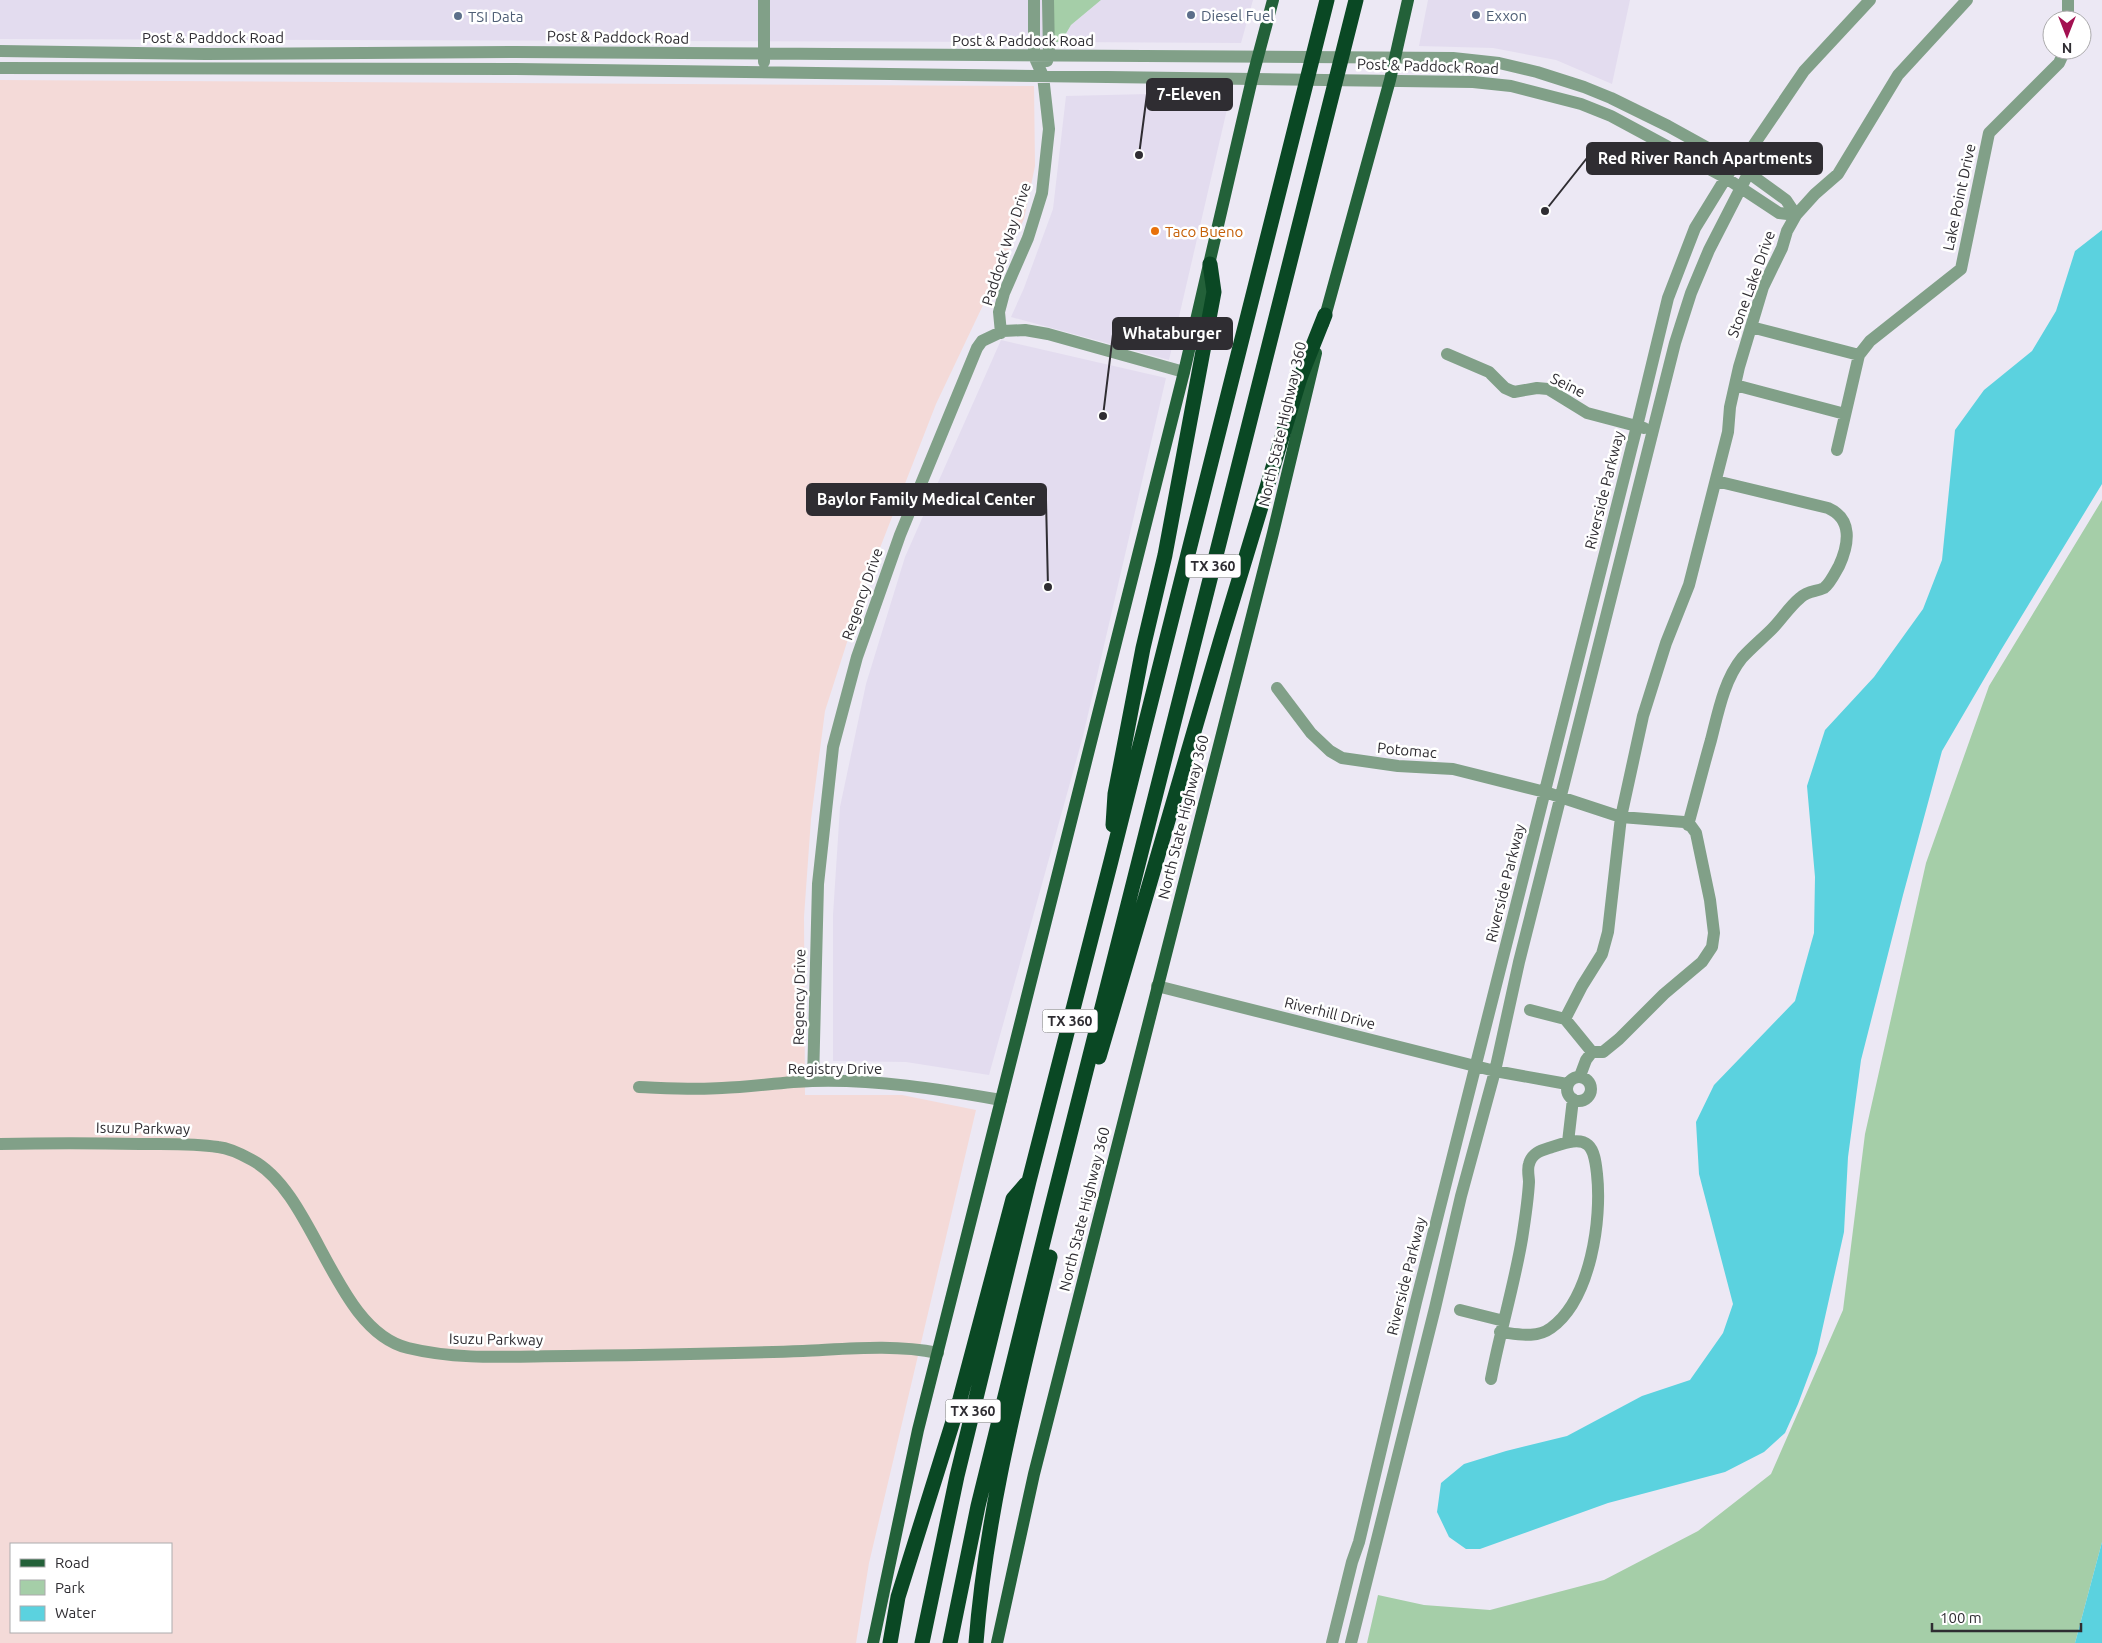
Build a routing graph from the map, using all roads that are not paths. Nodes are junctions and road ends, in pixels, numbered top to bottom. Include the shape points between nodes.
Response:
1 (764, 0) edge
2 (1034, 0) edge
3 (1048, 0) edge
4 (1274, 0) edge
5 (1327, 0) edge
6 (1356, 0) edge
7 (1367, 0) edge
8 (1408, 0) edge
9 (1870, 0) edge
10 (1967, 0) edge
11 (1347, 35) junction
12 (0, 51) edge
13 (516, 52) junction
14 (205, 54) junction
15 (764, 55) junction
16 (1049, 55) junction
17 (1034, 56) junction
18 (1258, 56) junction
19 (1396, 57) junction
20 (2060, 60) edge
21 (0, 68) edge
22 (205, 68) junction
23 (516, 69) junction
24 (764, 72) junction
25 (1043, 76) junction
26 (1252, 79) junction
27 (1390, 80) junction
28 (1572, 82) junction
29 (1570, 101) junction
30 (1751, 149) junction
31 (1735, 163) junction
32 (1749, 172) junction
33 (1726, 178) junction
34 (1741, 187) junction
35 (1796, 215) junction
36 (1210, 264) junction
37 (1325, 315) junction
38 (1751, 327) junction
39 (1000, 333) junction
40 (1447, 354) dead end
41 (1859, 355) junction
42 (1184, 372) junction
43 (1735, 385) junction
44 (1845, 414) junction
45 (1637, 426) junction
46 (1654, 430) junction
47 (1837, 450) dead end
48 (1716, 481) junction
49 (1277, 688) dead end
50 (1545, 792) junction
51 (1562, 797) junction
52 (1622, 817) junction
53 (1688, 824) junction
54 (1111, 861) junction
55 (1157, 986) junction
56 (1530, 1010) dead end
57 (1565, 1019) junction
58 (1592, 1052) junction
59 (1476, 1066) junction
60 (1495, 1071) junction
61 (1580, 1076) junction
62 (813, 1081) junction
63 (1567, 1084) junction
64 (638, 1087) dead end
65 (1079, 1096) junction
66 (1573, 1099) junction
67 (1000, 1100) junction
68 (1568, 1142) junction
69 (0, 1144) edge
70 (1029, 1180) junction
71 (1051, 1210) junction
72 (1460, 1310) dead end
73 (1502, 1326) junction
74 (938, 1353) junction
75 (1491, 1379) dead end
76 (1352, 1562) junction
77 (1369, 1567) junction
78 (873, 1643) edge
79 (890, 1643) edge
80 (922, 1643) edge
81 (950, 1643) edge
82 (976, 1643) edge
83 (998, 1643) edge
84 (1332, 1643) edge
85 (1350, 1643) edge

1 - 15 street
2 - 17 street, Paddock Way Drive
3 - 16 street, Paddock Way Drive
4 - 18 main road
5 - 54 highway, TX 360
6 - 11 highway, TX 360
7 - 11 highway via 1362,16
8 - 19 main road, North State Highway 360
9 - 30 street, Riverside Parkway via 1804,71
10 - 35 street, Stone Lake Drive via 1898,76 1838,174
11 - 65 highway, TX 360
12 - 14 street, Post & Paddock Road
13 - 14 street, Post & Paddock Road
13 - 15 street, Post & Paddock Road
13 - 23 street
14 - 22 street
15 - 17 street, Post & Paddock Road
15 - 24 street
16 - 17 street, Post & Paddock Road
16 - 18 street, Post & Paddock Road
16 - 25 street, Paddock Way Drive
17 - 25 street, Paddock Way Drive
18 - 19 street, Post & Paddock Road
18 - 26 main road
19 - 27 main road, North State Highway 360
19 - 28 street, Post & Paddock Road via 1499,63
20 - 41 street, Lake Point Drive via 1989,133 1961,269 1870,341
21 - 22 street, Post & Paddock Road
22 - 23 street, Post & Paddock Road
23 - 24 street, Post & Paddock Road
24 - 25 street, Post & Paddock Road
25 - 26 street, Post & Paddock Road
25 - 39 street, Paddock Way Drive via 1049,129 1042,193 1028,238 1004,293 999,312
26 - 27 street, Post & Paddock Road
26 - 36 main road
27 - 29 street, Post & Paddock Road via 1510,86
27 - 37 main road, North State Highway 360
28 - 29 street
28 - 31 street, Post & Paddock Road via 1652,118
29 - 33 street, Post & Paddock Road via 1611,116
30 - 31 street, Riverside Parkway
30 - 32 street, Riverside Parkway
31 - 32 street, Post & Paddock Road
31 - 33 street, Riverside Parkway
32 - 34 street, Riverside Parkway
32 - 35 street, Post & Paddock Road via 1786,200
33 - 34 street, Post & Paddock Road
33 - 45 street, Riverside Parkway via 1695,228 1668,298
34 - 35 street, Post & Paddock Road via 1779,213
34 - 46 street, Riverside Parkway via 1708,250 1691,293 1674,344
35 - 38 street, Stone Lake Drive via 1763,287
36 - 42 main road
36 - 54 highway via 1214,292 1165,554 1115,794
37 - 55 main road, North State Highway 360 via 1273,533
37 - 65 highway via 1300,378 1094,1076
38 - 41 street
38 - 43 street, Stone Lake Drive
39 - 42 street, Regency Drive via 1025,330 1048,334
39 - 62 street, Regency Drive via 977,348 952,404 900,535 857,657 841,714 833,747 818,884
40 - 45 street, Seine via 1489,372 1514,392 1537,388 1548,390 1587,413
41 - 44 street, Lake Point Drive
42 - 67 main road
43 - 44 street
43 - 48 street, Stone Lake Drive
44 - 47 street, Lake Point Drive
45 - 46 street, Seine
45 - 50 street, Riverside Parkway
46 - 51 street, Riverside Parkway
48 - 52 street, Stone Lake Drive via 1689,586 1666,643 1643,716
48 - 53 street via 1837,512 1846,527 1845,548 1828,584 1800,598 1742,659 1731,678 1718,713
49 - 50 street, Potomac via 1311,733 1342,758 1453,770
50 - 51 street, Potomac
50 - 59 street, Riverside Parkway
51 - 52 street, Potomac
51 - 60 street, Riverside Parkway
52 - 53 street, Potomac
52 - 57 street, Stone Lake Drive via 1608,932 1602,954
53 - 58 street via 1696,833 1710,900 1714,933 1712,947 1702,962 1619,1039 1604,1052
54 - 70 highway, TX 360
55 - 59 street, Riverhill Drive
55 - 83 main road, North State Highway 360 via 1034,1474
56 - 57 street
57 - 58 street
58 - 61 street
59 - 60 street, Riverhill Drive
59 - 76 street, Riverside Parkway
60 - 63 street, Riverhill Drive
60 - 77 street, Riverside Parkway
61 - 63 street
61 - 66 street via 1588,1081 1590,1094 1582,1100
62 - 64 street, Registry Drive via 723,1088
62 - 67 street, Registry Drive via 943,1089
63 - 66 street via 1567,1093
65 - 71 highway, TX 360
66 - 68 street
67 - 74 main road
68 - 73 street via 1539,1151 1529,1164 1526,1213
68 - 73 street via 1582,1142 1589,1146 1599,1191 1596,1235 1579,1292 1565,1314 1551,1328 1536,1335
69 - 74 street, Isuzu Parkway via 221,1147 254,1160 275,1178 289,1196 359,1313 381,1335 405,1348 462,1357 869,1349 917,1349
70 - 79 highway via 1013,1199 960,1399 898,1598
70 - 80 highway, TX 360 via 957,1476
71 - 81 highway, TX 360 via 978,1506
71 - 82 highway via 1054,1236 1003,1463
72 - 73 street
73 - 75 street
74 - 78 main road via 905,1486
76 - 77 street
76 - 84 street, Riverside Parkway
77 - 85 street, Riverside Parkway

